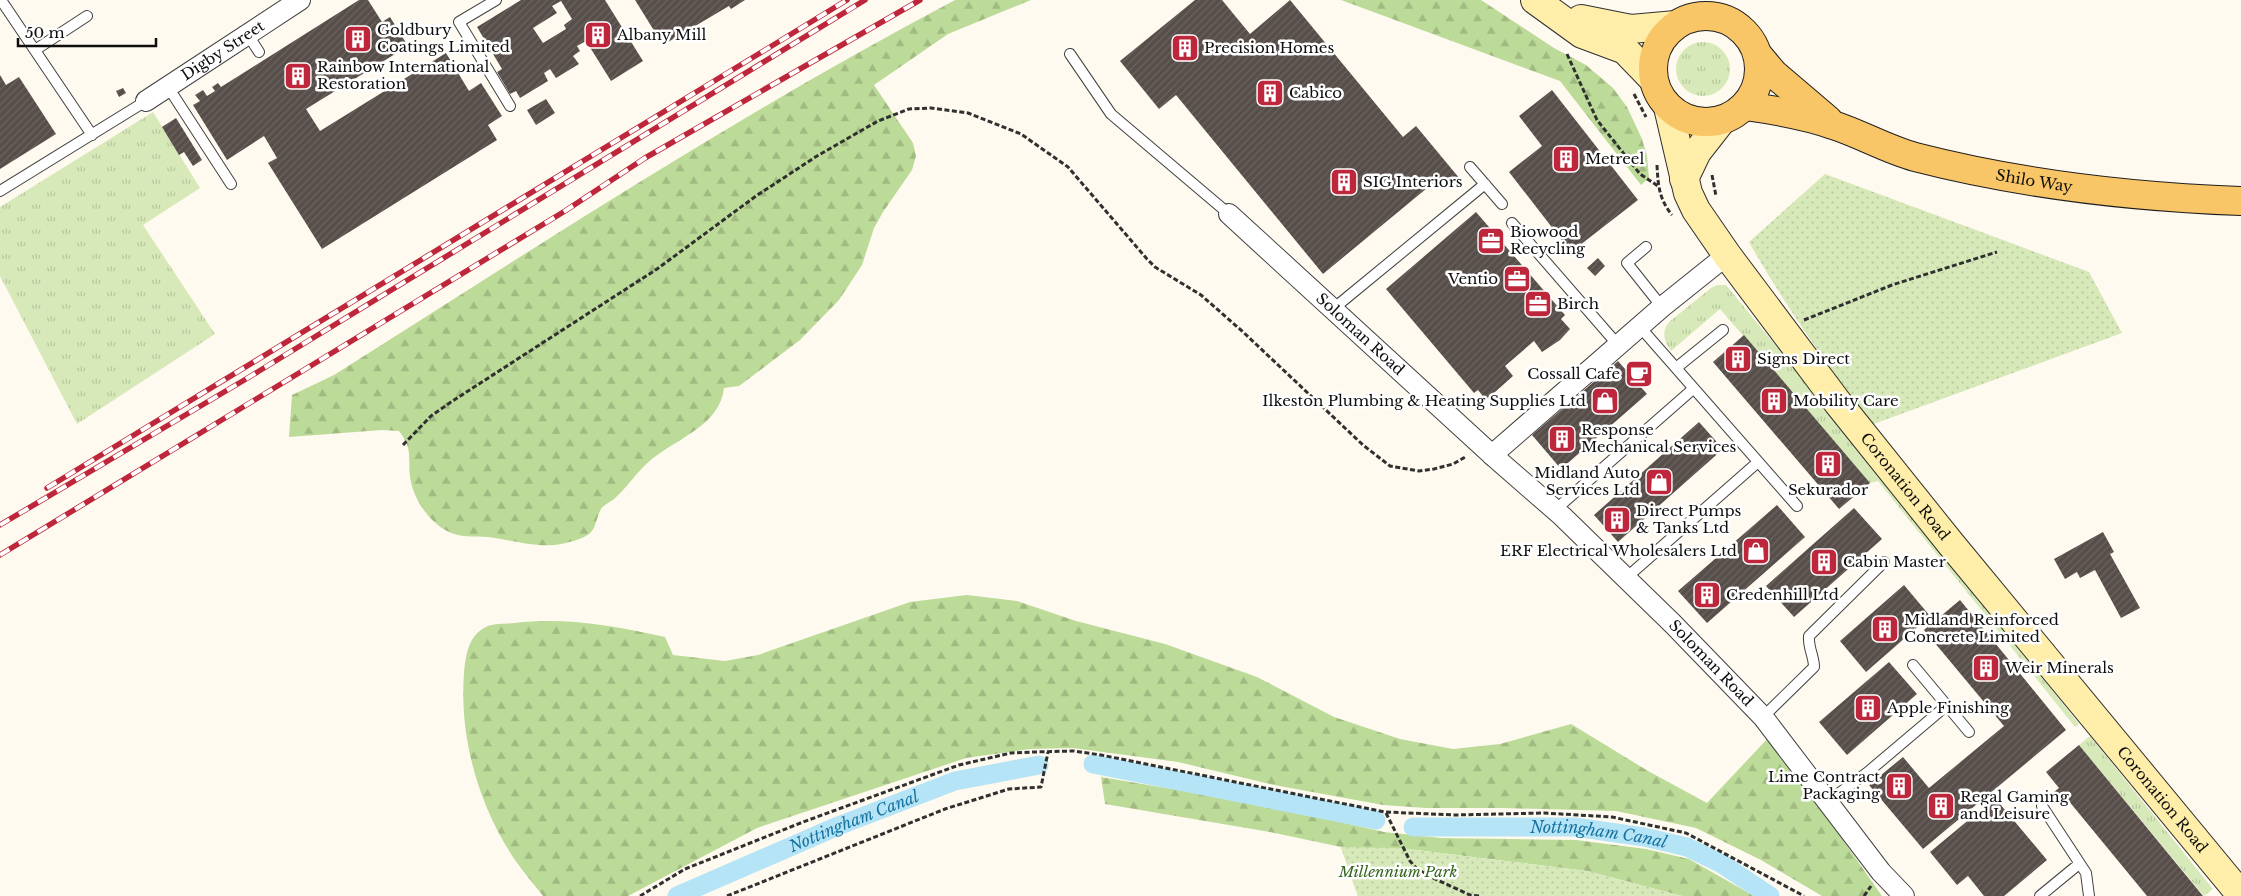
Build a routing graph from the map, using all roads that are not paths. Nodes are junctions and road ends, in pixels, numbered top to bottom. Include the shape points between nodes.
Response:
1 (2, 0) edge
2 (300, 0) edge
3 (496, 0) edge
4 (1545, 7) edge
5 (1732, 12) edge
6 (1688, 15) edge
7 (87, 16) dead end
8 (248, 35) junction
9 (35, 50) junction
10 (259, 52) dead end
11 (1070, 54) dead end
12 (1758, 55) junction
13 (1653, 79) junction
14 (168, 86) junction
15 (146, 101) joint
16 (510, 106) dead end
17 (1745, 106) junction
18 (1668, 107) junction
19 (1722, 120) junction
20 (1834, 125) junction
21 (92, 135) junction
22 (1470, 167) dead end
23 (1684, 179) junction
24 (231, 184) dead end
25 (1485, 184) junction
26 (0, 192) edge
27 (2241, 200) edge
28 (1502, 204) dead end
29 (1229, 214) joint
30 (1512, 222) dead end
31 (1646, 247) dead end
32 (1727, 255) junction
33 (1662, 307) junction
34 (1333, 309) junction
35 (1640, 327) junction
36 (1723, 330) dead end
37 (1618, 345) junction
38 (1676, 368) junction
39 (1693, 388) junction
40 (1486, 449) junction
41 (1758, 462) junction
42 (1797, 506) dead end
43 (1555, 510) junction
44 (1884, 562) dead end
45 (1626, 578) junction
46 (1913, 665) dead end
47 (1946, 706) junction
48 (1763, 717) junction
49 (1969, 732) dead end
50 (1827, 802) junction
51 (2042, 806) dead end
52 (2080, 864) junction
53 (2241, 895) edge
54 (1904, 896) edge
55 (2040, 896) edge
56 (2089, 896) edge

1 - 9 lane
2 - 8 street, Digby Street
3 - 16 lane via 459,22
4 - 6 street via 1631,29
4 - 13 street via 1582,34 1625,50
5 - 6 main road via 1714,17
5 - 12 main road
6 - 13 main road via 1661,38 1654,52
7 - 9 lane
8 - 10 lane
8 - 14 street, Digby Street
9 - 21 lane
11 - 29 lane via 1111,114
12 - 17 main road via 1758,77
12 - 20 main road, Shilo Way via 1774,74
13 - 18 main road
14 - 15 street, Digby Street
14 - 24 lane
15 - 21 lane
17 - 19 main road
17 - 20 main road, Shilo Way
18 - 19 main road via 1687,118
18 - 23 street, Coronation Road
19 - 23 street via 1697,152
20 - 27 main road, Shilo Way via 1912,156 2027,180 2144,194
21 - 26 lane
22 - 25 lane
23 - 32 street, Coronation Road via 1696,210
25 - 28 lane
25 - 34 lane
29 - 34 street, Soloman Road
30 - 37 lane
31 - 33 lane via 1626,263
32 - 33 street
32 - 53 street, Coronation Road via 1838,403 1951,544
33 - 35 street
34 - 40 street, Soloman Road
35 - 37 street
35 - 38 lane
36 - 38 lane
37 - 40 street
38 - 39 lane
39 - 41 lane
39 - 43 lane
40 - 43 street, Soloman Road
41 - 42 lane
41 - 45 lane
43 - 45 street, Soloman Road
44 - 48 lane via 1809,636 1808,646 1814,667
45 - 48 street, Soloman Road
46 - 47 lane
47 - 49 lane
47 - 50 lane
48 - 50 street, Soloman Road
50 - 54 street, Soloman Road via 1880,872
51 - 52 lane
52 - 55 lane
52 - 56 lane via 2086,873

